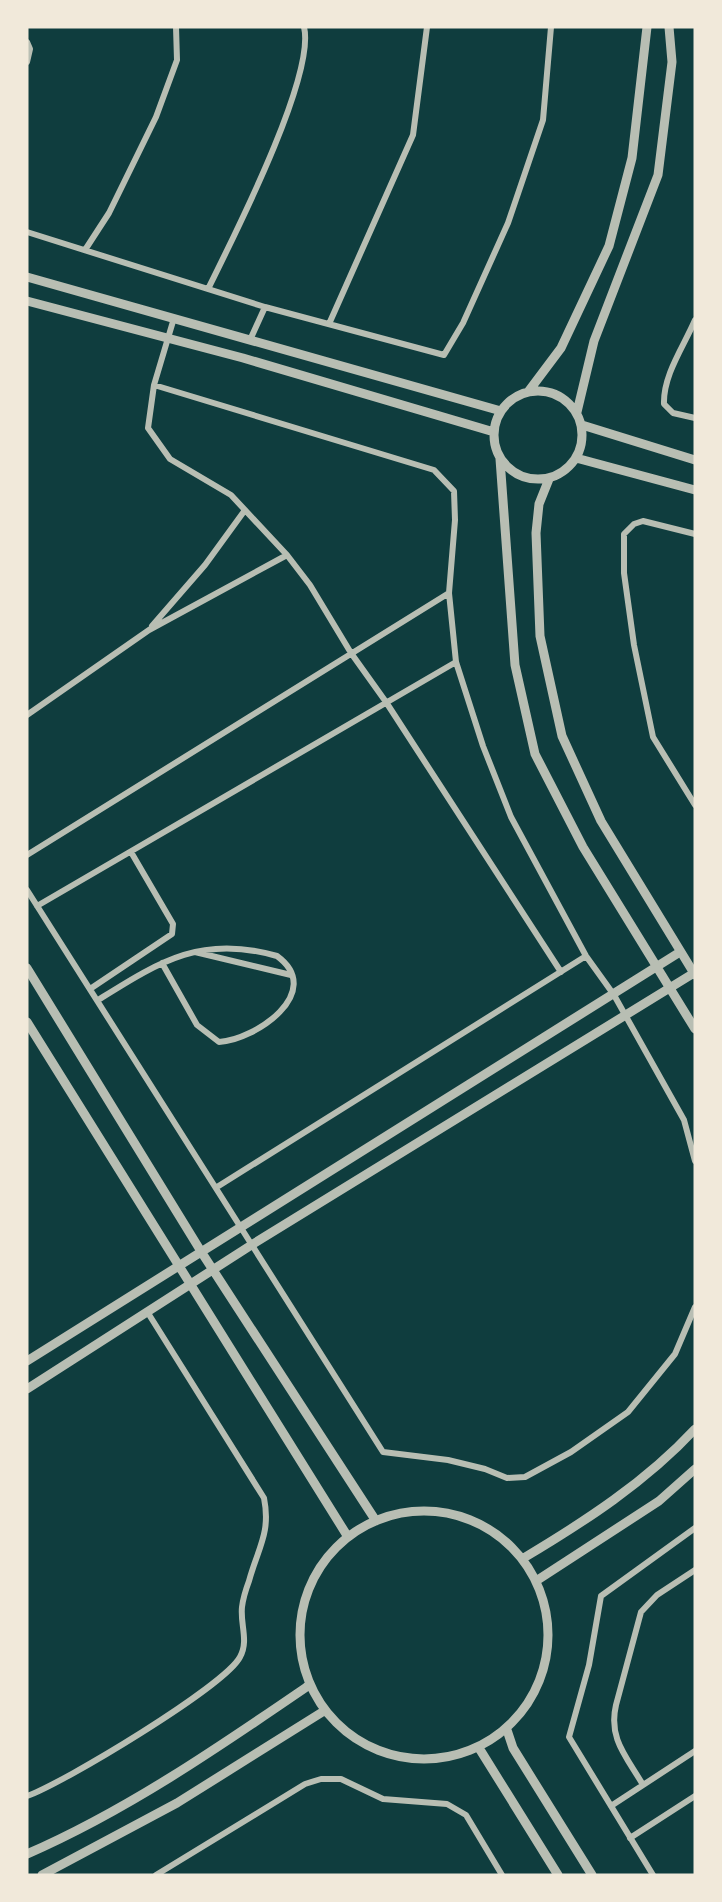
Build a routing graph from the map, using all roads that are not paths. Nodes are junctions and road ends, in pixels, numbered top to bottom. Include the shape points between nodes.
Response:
1 (176, 27) edge
2 (304, 27) edge
3 (427, 27) edge
4 (551, 27) edge
5 (647, 27) edge
6 (669, 27) edge
7 (27, 42) edge
8 (27, 62) edge
9 (27, 232) edge
10 (85, 250) junction
11 (27, 277) edge
12 (208, 289) junction
13 (27, 301) edge
14 (265, 307) junction
15 (174, 317) junction
16 (695, 320) edge
17 (329, 324) junction
18 (167, 337) junction
19 (250, 340) junction
20 (154, 385) junction
21 (528, 392) junction
22 (501, 411) junction
23 (577, 412) junction
24 (695, 418) edge
25 (582, 425) junction
26 (494, 432) junction
27 (576, 458) junction
28 (500, 459) junction
29 (695, 460) edge
30 (549, 479) junction
31 (695, 490) edge
32 (245, 510) junction
33 (695, 534) edge
34 (287, 555) junction
35 (449, 593) junction
36 (149, 630) junction
37 (351, 653) junction
38 (456, 662) junction
39 (386, 702) junction
40 (27, 715) edge
41 (695, 805) edge
42 (131, 852) junction
43 (27, 855) edge
44 (27, 890) edge
45 (38, 906) junction
46 (192, 951) junction
47 (680, 952) junction
48 (586, 956) junction
49 (162, 963) junction
50 (27, 968) edge
51 (656, 968) junction
52 (561, 972) junction
53 (694, 974) edge
54 (291, 975) junction
55 (670, 987) junction
56 (90, 989) junction
57 (615, 995) junction
58 (98, 1000) junction
59 (625, 1015) junction
60 (27, 1022) edge
61 (695, 1029) edge
62 (695, 1161) edge
63 (217, 1187) junction
64 (242, 1227) junction
65 (253, 1244) junction
66 (202, 1253) junction
67 (179, 1266) junction
68 (213, 1270) junction
69 (191, 1285) junction
70 (695, 1306) edge
71 (148, 1313) junction
72 (27, 1361) edge
73 (27, 1389) edge
74 (695, 1429) edge
75 (695, 1469) edge
76 (376, 1521) junction
77 (695, 1528) edge
78 (348, 1537) junction
79 (522, 1559) junction
80 (695, 1570) edge
81 (536, 1581) junction
82 (308, 1686) junction
83 (324, 1712) junction
84 (507, 1730) junction
85 (479, 1748) junction
86 (695, 1751) edge
87 (644, 1785) junction
88 (27, 1796) edge
89 (695, 1796) edge
90 (611, 1806) junction
91 (630, 1838) junction
92 (27, 1854) edge
93 (42, 1875) edge
94 (156, 1875) edge
95 (502, 1875) edge
96 (558, 1875) edge
97 (592, 1875) edge
98 (653, 1875) edge

1 - 10 street via 177,60 156,117 109,213
2 - 12 street via 302,70 254,195
3 - 17 street via 413,135
4 - 17 street via 543,120 508,223 463,323 444,355
5 - 21 street via 632,158 609,246 561,348
6 - 23 street via 672,62 658,175 594,341
7 - 8 street
9 - 10 street
10 - 12 street
11 - 15 street
12 - 14 street
13 - 18 street
14 - 17 street
14 - 19 street
15 - 18 street
15 - 19 street
16 - 24 street via 673,368 664,404 673,412
18 - 20 street
18 - 26 street
19 - 22 street
20 - 32 street via 148,428 170,459 231,495
20 - 35 street via 434,470 454,491
21 - 22 street via 508,402
21 - 23 street via 556,394
22 - 26 street
23 - 25 street
25 - 27 street via 583,439
25 - 29 street
26 - 28 street
27 - 30 street via 562,473
27 - 31 street
28 - 30 street via 521,477
28 - 51 street via 515,665 536,754 583,847
30 - 47 street via 539,504 536,533 540,636 562,736 601,821
32 - 34 street
32 - 36 street via 205,565
33 - 41 street via 643,521 624,534 624,573 634,645 653,737
34 - 36 street
34 - 37 street
35 - 37 street
35 - 38 street
36 - 40 street
37 - 39 street
37 - 43 street
38 - 39 street
38 - 48 street via 511,817
39 - 42 street
39 - 52 street
42 - 45 street
42 - 56 street via 173,924 172,934
44 - 45 street
45 - 56 street
46 - 49 street
46 - 54 street
46 - 54 street via 230,948 262,952 282,960
47 - 51 street
47 - 53 street
48 - 52 street
48 - 57 street
49 - 54 street via 197,1025 219,1042 234,1040 273,1019 292,996
49 - 58 street
50 - 66 street
51 - 55 street
51 - 57 street
52 - 63 street
53 - 55 street
55 - 59 street
55 - 61 street
56 - 58 street
57 - 59 street
57 - 64 street
58 - 63 street
59 - 62 street via 684,1120
59 - 65 street
60 - 67 street
63 - 64 street
64 - 65 street
64 - 66 street
65 - 68 street
65 - 70 street via 383,1452 447,1460 507,1478 525,1478 628,1412 675,1354
66 - 67 street
66 - 68 street
67 - 69 street
67 - 72 street
68 - 69 street
68 - 76 street
69 - 71 street
69 - 78 street
71 - 73 street
71 - 88 street via 264,1498 267,1531 241,1609 244,1645 224,1677 122,1744
74 - 79 street via 671,1455 630,1488
75 - 81 street via 659,1501
76 - 78 street
76 - 79 street via 410,1512 445,1512 479,1523 508,1542
77 - 90 street via 607,1590 598,1604 589,1665 569,1737
78 - 82 street via 324,1562 307,1593 300,1627
79 - 81 street
80 - 87 street via 657,1594 641,1612 614,1713 615,1738
81 - 84 street via 550,1632 545,1668 531,1702
82 - 83 street
82 - 92 street via 163,1780
83 - 85 street via 373,1750 426,1760
83 - 93 street via 177,1803
84 - 85 street
84 - 97 street via 513,1748
85 - 96 street
86 - 87 street
87 - 90 street
89 - 91 street
90 - 91 street
91 - 98 street
94 - 95 street via 306,1784 321,1779 340,1779 383,1798 447,1804 466,1815

